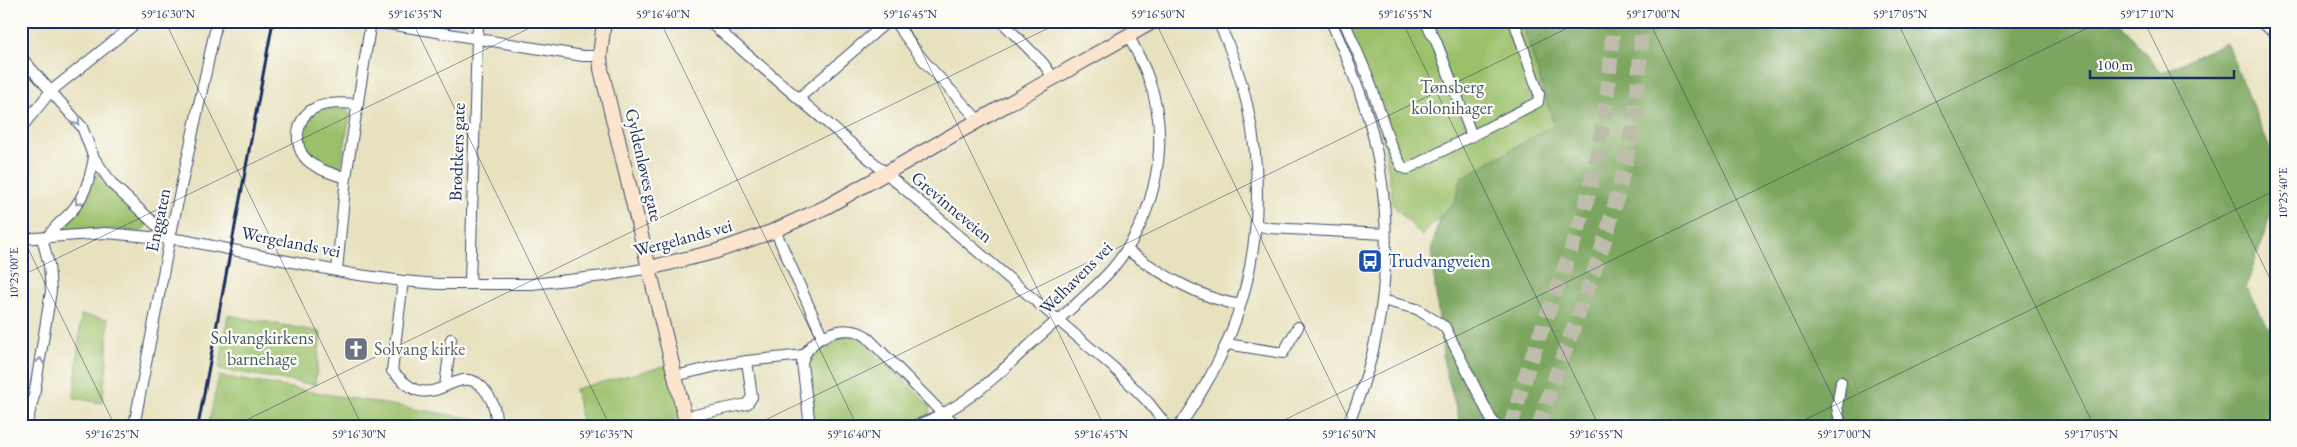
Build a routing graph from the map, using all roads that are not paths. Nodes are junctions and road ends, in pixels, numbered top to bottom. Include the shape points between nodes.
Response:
1 (139, 21) edge
2 (217, 21) edge
3 (371, 21) edge
4 (479, 21) edge
5 (604, 21) edge
6 (708, 21) edge
7 (888, 21) edge
8 (894, 21) edge
9 (1001, 21) edge
10 (1154, 21) edge
11 (1218, 21) edge
12 (1331, 21) edge
13 (1344, 21) edge
14 (1425, 21) edge
15 (1514, 21) edge
16 (2258, 21) edge
17 (2276, 33) edge
18 (1129, 36) junction
19 (477, 38) junction
20 (600, 56) junction
21 (21, 57) edge
22 (1054, 79) junction
23 (52, 91) junction
24 (799, 98) junction
25 (358, 104) junction
26 (979, 121) junction
27 (21, 128) edge
28 (1472, 136) junction
29 (94, 158) junction
30 (888, 174) junction
31 (346, 178) junction
32 (1256, 225) junction
33 (775, 230) junction
34 (1385, 234) junction
35 (21, 238) edge
36 (44, 238) junction
37 (170, 238) junction
38 (1127, 250) junction
39 (649, 268) junction
40 (336, 270) junction
41 (403, 281) junction
42 (470, 284) junction
43 (1382, 300) junction
44 (1240, 305) junction
45 (1058, 319) junction
46 (1298, 327) dead end
47 (823, 338) junction
48 (451, 339) dead end
49 (1227, 344) junction
50 (804, 354) junction
51 (747, 361) junction
52 (675, 376) junction
53 (1840, 382) dead end
54 (445, 386) junction
55 (944, 415) junction
56 (686, 421) edge
57 (26, 426) edge
58 (134, 426) edge
59 (496, 426) edge
60 (810, 426) edge
61 (915, 426) edge
62 (960, 426) edge
63 (1167, 426) edge
64 (1178, 426) edge
65 (1347, 426) edge
66 (1497, 426) edge
67 (1842, 426) edge

1 - 23 street
2 - 37 street, Enggaten
3 - 19 street
3 - 25 street
4 - 19 street, Brødtkers gate
5 - 20 main road, Gyldenløves gate
6 - 24 street, Grevinneveien
7 - 24 street
8 - 26 street via 924,61
9 - 22 street
10 - 18 main road, Wergelands vei
11 - 32 street via 1241,77 1254,135 1258,178
12 - 34 street via 1370,126 1382,187
13 - 28 street via 1402,167 1410,169
14 - 28 street via 1436,41
15 - 28 street via 1539,98 1533,105
16 - 17 street
18 - 22 main road, Wergelands vei
18 - 38 street, Welhavens vei via 1149,77 1158,113 1159,150 1147,207
19 - 20 street
19 - 42 street, Brødtkers gate
20 - 39 main road, Gyldenløves gate
21 - 23 street
22 - 26 main road, Wergelands vei
23 - 27 street
23 -> 29 street via 82,127
24 - 30 street, Grevinneveien
25 - 31 street
25 - 31 street via 338,103 315,108 303,118 299,130 299,146 308,161
26 - 30 main road, Wergelands vei
29 -> 36 street via 82,196 72,211
29 - 37 street via 128,201
30 - 33 main road, Wergelands vei
30 - 45 street, Grevinneveien
31 - 40 street
32 - 34 street
32 - 44 street
33 - 39 main road, Wergelands vei via 714,252
33 - 47 street
34 - 43 street
35 - 36 street, Wergelands vei
36 - 37 street, Wergelands vei via 106,233
57 -> 36 street via 51,291
37 - 40 street, Wergelands vei
37 - 58 street, Enggaten
38 - 44 street via 1170,278
38 - 45 street, Welhavens vei via 1101,280
39 - 42 street, Wergelands vei via 559,282
39 - 52 main road, Gyldenløves gate
40 - 41 street, Wergelands vei
41 - 42 street, Wergelands vei
41 - 54 street via 392,371 420,391
43 - 65 street via 1364,379
43 - 66 street via 1417,309 1445,327
44 - 49 street
45 - 55 street, Welhavens vei via 975,394
45 - 63 street, Grevinneveien via 1135,387
46 - 49 street via 1283,353
47 - 50 street via 814,342
47 - 55 street via 842,330 860,332
48 - 54 street
49 - 64 street via 1196,401
50 - 51 street
50 - 60 street via 802,363
51 - 52 street
51 - 56 street, Gyldenløves gate via 752,397 747,404
52 - 56 main road, Gyldenløves gate
53 - 67 street via 1837,407
54 - 59 street via 466,380 480,385 492,401
55 - 61 street, Welhavens vei
55 - 62 street

